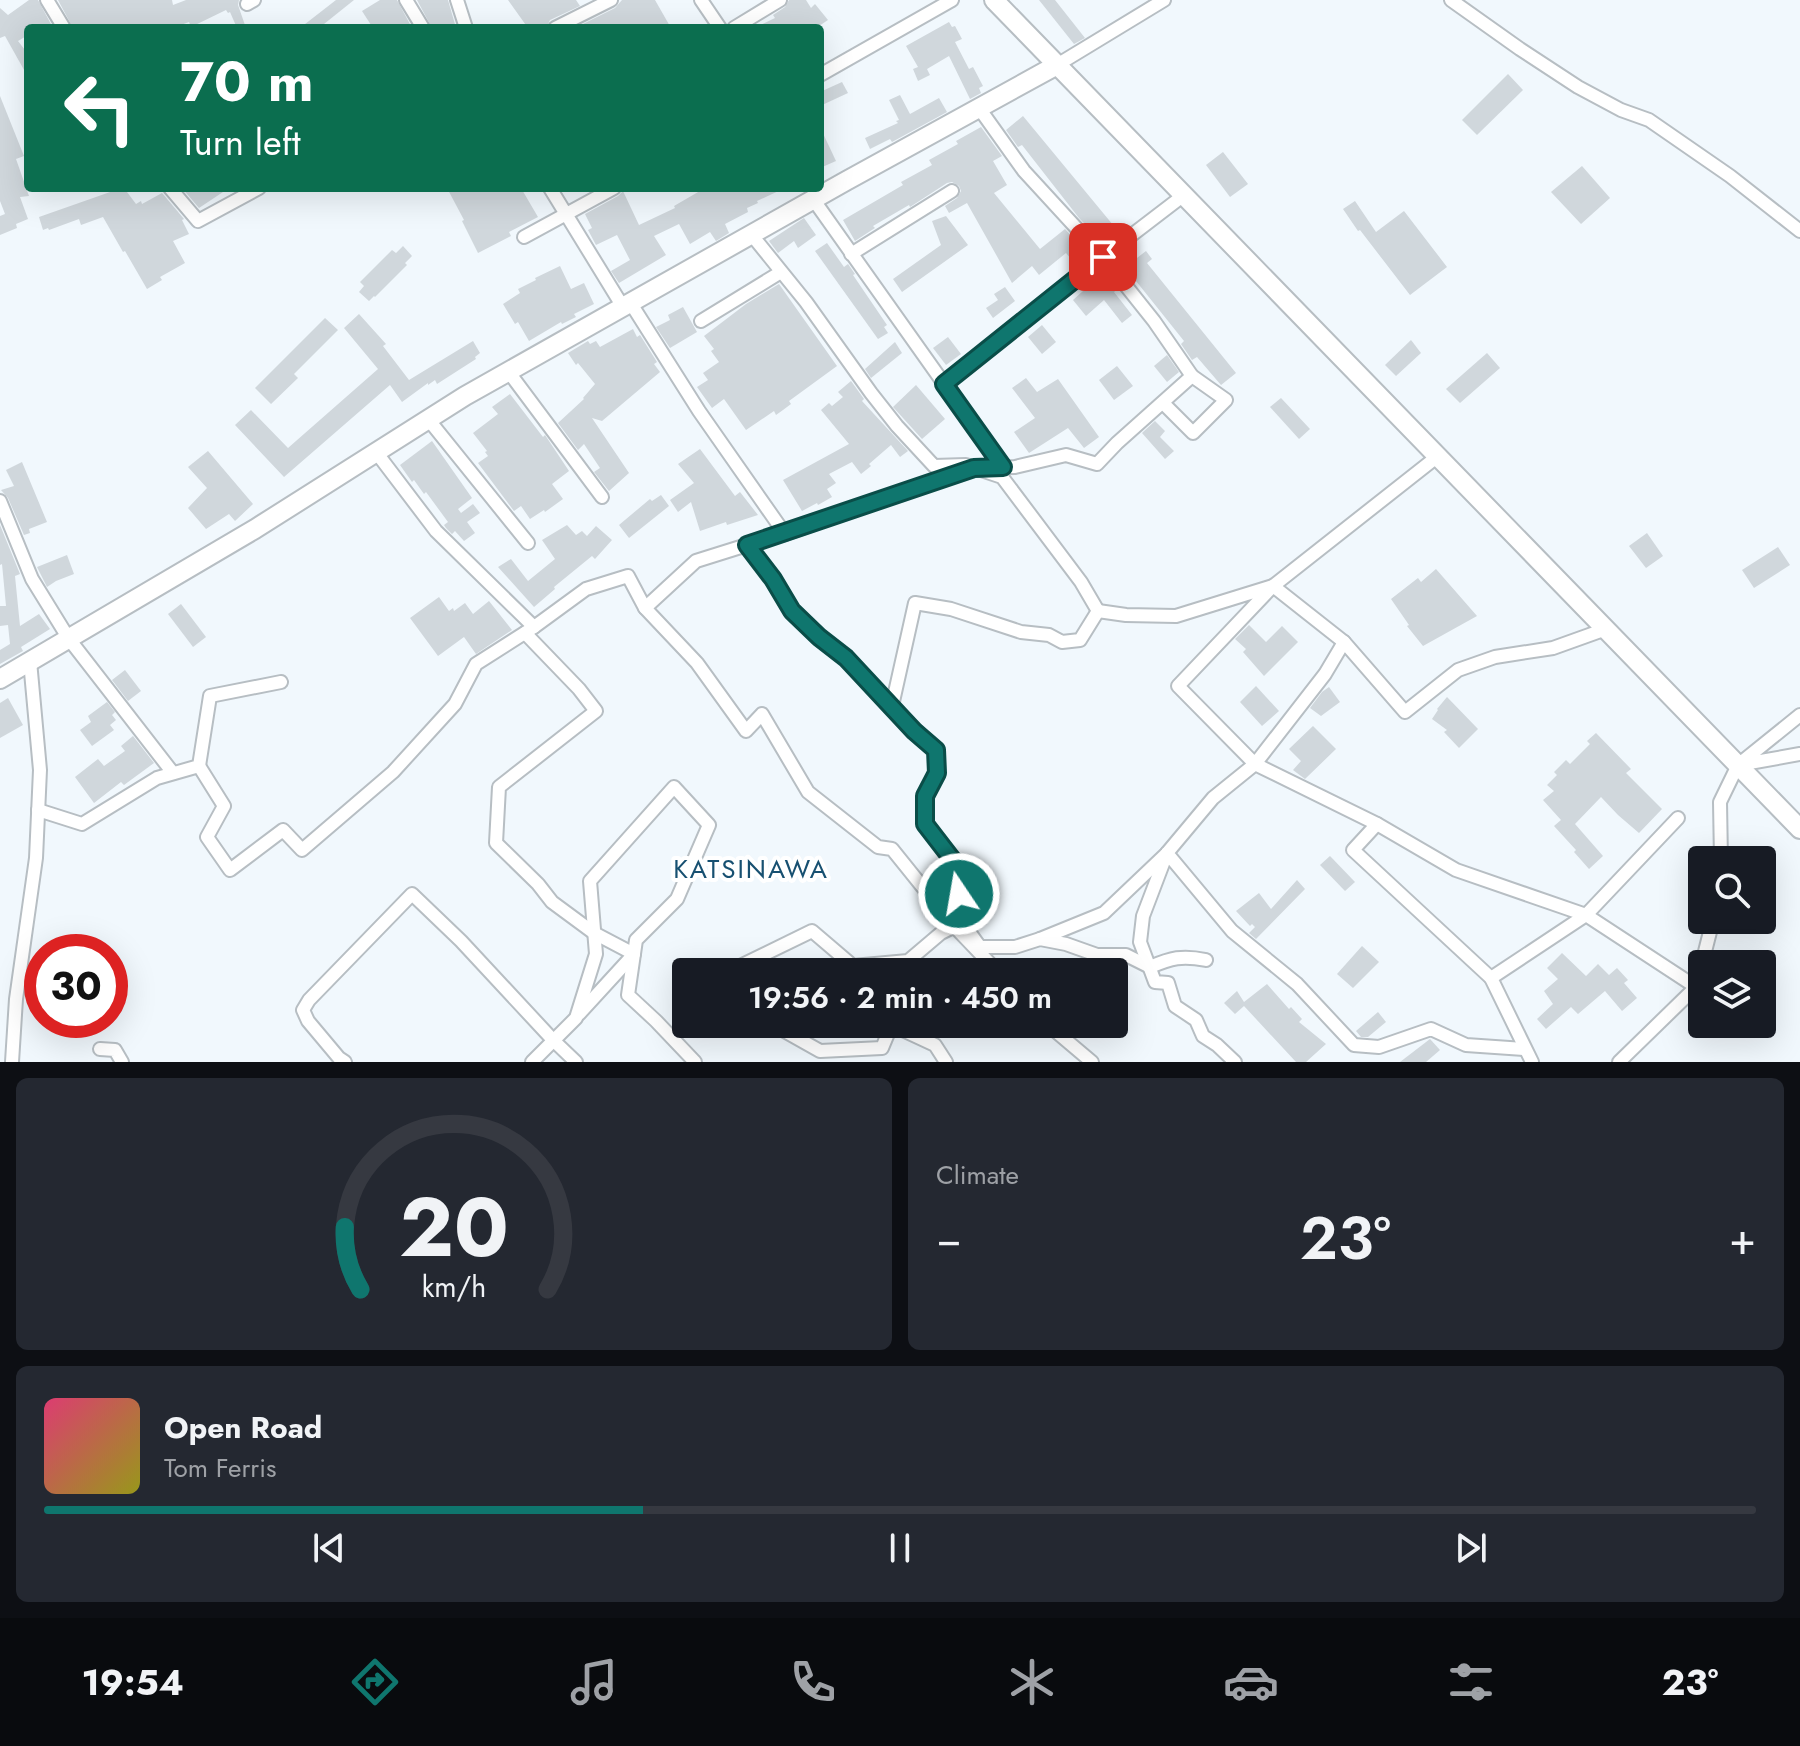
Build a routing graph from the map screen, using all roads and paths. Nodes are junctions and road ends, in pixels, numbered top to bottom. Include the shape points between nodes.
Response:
1 (47, 0) edge
2 (406, 0) edge
3 (457, 0) edge
4 (611, 0) edge
5 (701, 0) edge
6 (780, 0) edge
7 (952, 0) edge
8 (994, 0) edge
9 (1164, 0) edge
10 (1451, 0) edge
11 (62, 24) edge
12 (421, 24) edge
13 (465, 24) edge
14 (563, 24) edge
15 (717, 24) edge
16 (741, 24) edge
17 (1057, 65) junction
18 (824, 73) edge
19 (979, 108) junction
20 (824, 187) edge
21 (952, 191) dead end
22 (173, 192) edge
23 (252, 192) edge
24 (552, 192) edge
25 (607, 192) edge
26 (1184, 195) junction
27 (807, 196) edge
28 (566, 214) junction
29 (1800, 231) edge
30 (751, 234) junction
31 (524, 237) dead end
32 (851, 254) junction
33 (1103, 257) junction
34 (781, 272) junction
35 (626, 304) junction
36 (701, 321) dead end
37 (508, 371) junction
38 (1192, 376) junction
39 (944, 384) junction
40 (1163, 403) junction
41 (428, 419) junction
42 (376, 452) junction
43 (1438, 456) junction
44 (1003, 467) junction
45 (974, 468) junction
46 (602, 497) dead end
47 (0, 501) edge
48 (785, 534) junction
49 (528, 543) dead end
50 (747, 545) junction
51 (1273, 586) junction
52 (645, 608) junction
53 (1098, 611) junction
54 (1606, 629) junction
55 (529, 630) junction
56 (69, 639) junction
57 (1344, 642) junction
58 (30, 661) junction
59 (0, 679) edge
60 (281, 682) dead end
61 (892, 706) junction
62 (1800, 715) edge
63 (1800, 754) edge
64 (1255, 764) junction
65 (1738, 765) junction
66 (199, 766) junction
67 (173, 773) junction
68 (38, 810) junction
69 (1678, 818) dead end
70 (1377, 824) junction
71 (1800, 829) edge
72 (1721, 846) edge
73 (1167, 853) junction
74 (1586, 915) junction
75 (958, 924) junction
76 (594, 933) junction
77 (1040, 939) junction
78 (634, 954) junction
79 (757, 958) edge
80 (844, 958) edge
81 (912, 958) edge
82 (986, 958) edge
83 (1206, 960) dead end
84 (1150, 967) junction
85 (1491, 978) junction
86 (1688, 982) edge
87 (1688, 995) edge
88 (576, 1018) junction
89 (793, 1038) edge
90 (886, 1038) edge
91 (920, 1038) edge
92 (1064, 1038) edge
93 (553, 1040) junction
94 (100, 1049) dead end
95 (1524, 1049) junction
96 (822, 1057) edge
97 (12, 1062) edge
98 (122, 1062) edge
99 (345, 1062) edge
100 (532, 1062) edge
101 (576, 1062) edge
102 (695, 1062) edge
103 (946, 1062) edge
104 (1092, 1062) edge
105 (1235, 1062) edge
106 (1532, 1062) edge
107 (1619, 1062) edge

1 - 11 street
2 - 12 street
3 - 13 street
4 - 14 street
5 - 15 street
6 - 16 street
7 - 18 street
8 - 17 street
9 - 17 street
10 - 29 street via 1578,87 1649,120
17 - 19 street
17 - 26 street
19 - 20 street
19 - 33 street via 1024,171
21 - 32 street
22 - 23 street via 198,221
24 - 28 street
25 - 28 street
26 - 33 street
26 - 43 street
27 - 30 street
27 - 32 street
28 - 31 street
28 - 35 street
30 - 34 street
30 - 35 street
32 - 39 street
33 - 38 street
33 - 39 street
34 - 36 street
34 - 45 street via 897,426 934,466
35 - 37 street
35 - 48 street
37 - 41 street
37 - 46 street
38 - 40 street
38 - 40 street via 1226,400 1193,433
39 - 44 street
40 - 44 street via 1097,464 1066,455
41 - 42 street
41 - 49 street
42 - 55 street via 436,531
42 - 56 street
43 - 51 street
43 - 54 street
44 - 45 street
45 - 48 street
45 - 53 street via 1002,477
47 - 56 street via 32,579
48 - 50 street
50 - 52 street via 696,561
50 - 61 street via 792,611
51 - 53 street via 1176,616
51 - 57 street
51 - 64 street via 1178,686
52 - 55 street via 628,576 586,589
52 - 75 street via 697,663 746,731 762,714 808,792 878,847 892,849
53 - 61 street via 1080,640 1062,642 915,603
54 - 57 street via 1553,648 1495,657 1458,670 1405,712
54 - 65 street
55 - 66 street via 476,664 455,704 393,772 302,850 283,830 230,870 207,837 224,806
55 - 76 street via 596,711 499,787 496,843 552,902
56 - 58 street
56 - 67 street
57 - 64 street
58 - 59 street
58 - 68 street via 40,770
60 - 66 street via 210,696
61 - 75 street via 936,750 937,773 925,796 925,824 962,872
62 - 65 street
63 - 65 street
64 - 70 street
64 - 73 street via 1213,798
65 - 71 street
65 - 72 street via 1720,802
66 - 67 street
67 - 68 street via 82,824
68 - 97 street
69 - 74 street
70 - 74 street via 1456,870
70 - 85 street via 1353,850
73 - 77 street via 1104,913
73 - 84 street via 1143,916 1140,942
73 - 95 street via 1232,931 1297,984 1354,1045 1379,1047 1431,1029 1466,1045
74 - 85 street
74 - 86 street
75 - 77 street via 980,947 1015,947
75 - 81 street
75 - 82 street
76 - 78 street
76 - 78 street via 590,881 674,787 709,825 677,899 636,940
76 - 88 street via 596,954
77 - 84 street via 1097,955 1126,955
78 - 88 street
78 - 102 street via 628,995
79 - 80 street via 812,931
83 - 84 street via 1171,958
84 - 105 street via 1155,982 1168,983 1175,1006 1196,1020 1203,1036
85 - 95 street
87 - 107 street
88 - 93 street
89 - 96 street
90 - 96 street via 882,1048
91 - 103 street via 935,1045
92 - 104 street
93 - 99 street via 412,894 303,1010
93 - 100 street
93 - 101 street
94 - 98 street via 115,1050
95 - 106 street

